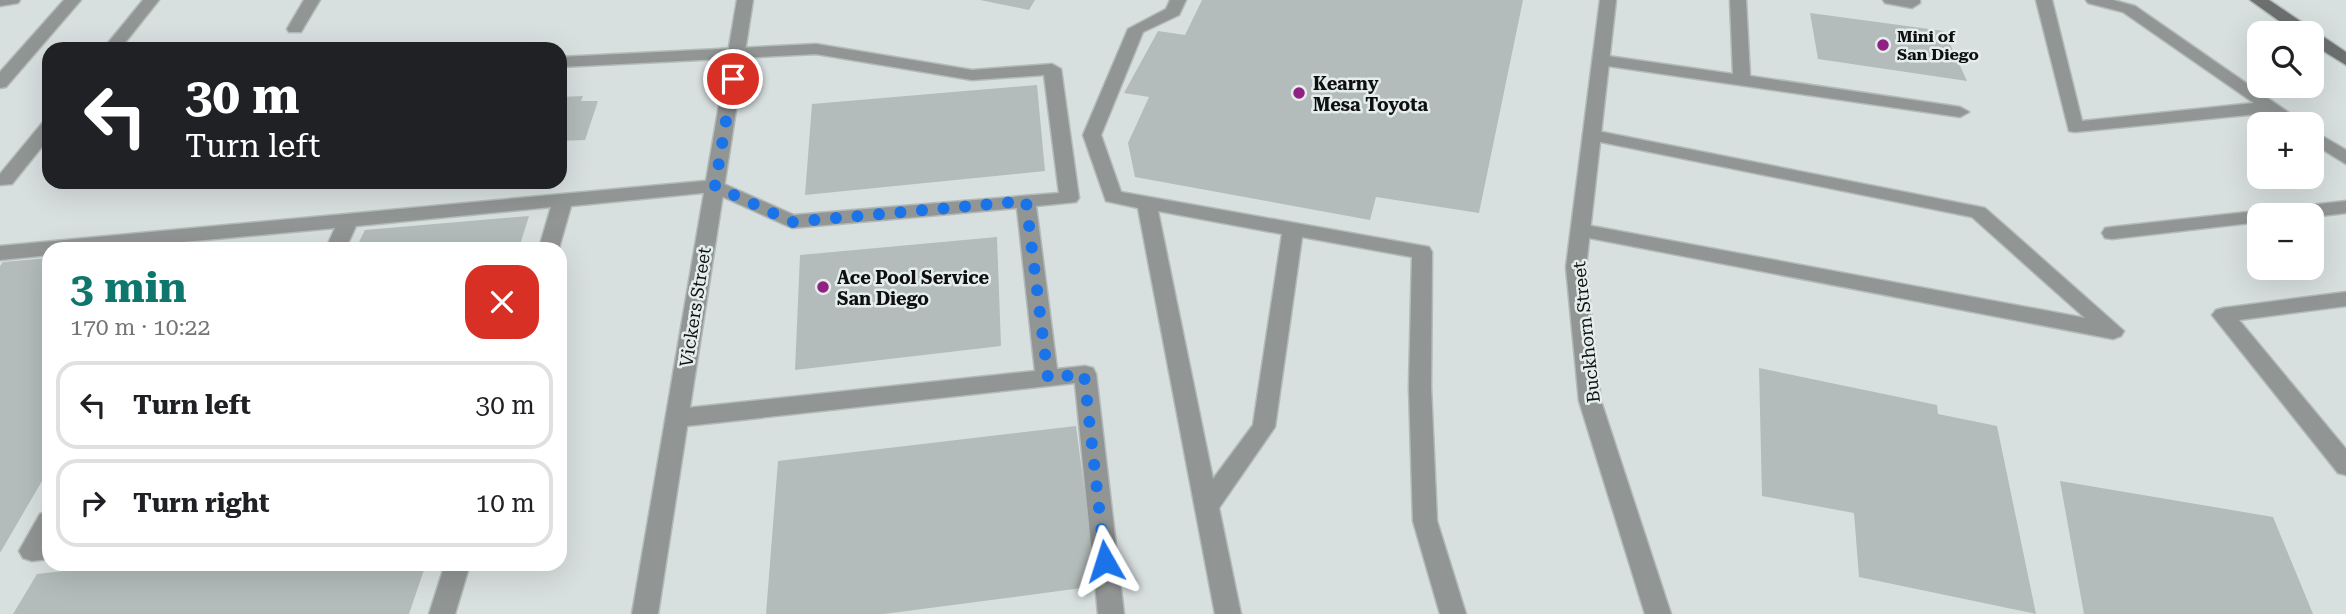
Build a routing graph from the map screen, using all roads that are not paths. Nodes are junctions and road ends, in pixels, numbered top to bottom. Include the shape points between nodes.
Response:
1 (12, 0) edge
2 (73, 0) edge
3 (151, 0) edge
4 (312, 0) edge
5 (745, 0) edge
6 (1178, 0) edge
7 (1608, 0) edge
8 (1738, 0) edge
9 (1891, 0) edge
10 (1912, 0) edge
11 (2044, 0) edge
12 (2094, 0) edge
13 (2258, 0) edge
14 (0, 1) edge
15 (2289, 21) edge
16 (295, 29) dead end
17 (117, 42) edge
18 (2324, 45) edge
19 (737, 52) junction
20 (1601, 60) junction
21 (2346, 60) edge
22 (567, 62) edge
23 (1742, 80) junction
24 (0, 83) edge
25 (2271, 107) junction
26 (1960, 112) dead end
27 (2278, 112) edge
28 (42, 134) edge
29 (1592, 135) junction
30 (2324, 143) edge
31 (2346, 159) edge
32 (5, 180) dead end
33 (715, 186) junction
34 (562, 201) junction
35 (1026, 201) junction
36 (1147, 203) junction
37 (2346, 207) edge
38 (2324, 209) edge
39 (2247, 217) edge
40 (349, 220) junction
41 (1293, 229) junction
42 (1581, 230) junction
43 (2112, 233) dead end
44 (211, 241) edge
45 (193, 242) edge
46 (339, 242) edge
47 (550, 242) edge
48 (42, 251) edge
49 (0, 253) edge
50 (2346, 299) edge
51 (1048, 378) junction
52 (677, 418) junction
53 (2346, 466) edge
54 (1207, 506) junction
55 (42, 533) edge
56 (42, 550) edge
57 (455, 571) edge
58 (442, 614) edge
59 (645, 614) edge
60 (1111, 614) edge
61 (1228, 614) edge
62 (1453, 614) edge
63 (1658, 614) edge

1 - 14 street
2 - 24 street
3 - 17 street
4 - 16 street
5 - 19 street, Vickers Street
6 - 36 street via 1173,12 1136,29 1092,135 1113,197
7 - 20 street, Buckhorn Street
8 - 23 street
9 - 10 street
11 - 25 street via 2076,127
12 - 25 street via 2129,9
13 - 15 street
18 - 21 street
19 - 22 street
19 - 33 street, Vickers Street
19 - 35 street via 816,49 972,75 1052,69 1069,198
20 - 23 street
20 - 29 street, Buckhorn Street
23 - 26 street
25 - 27 street
28 - 32 street
29 - 42 street, Buckhorn Street
29 - 42 street via 1978,212 2113,331
30 - 31 street
33 - 34 street
33 - 35 street via 792,222
33 - 52 street, Vickers Street
34 - 40 street
34 - 47 street
35 - 51 street
36 - 41 street
36 - 54 street
37 - 38 street
39 - 43 street
40 - 44 street
40 - 46 street
41 - 54 street via 1264,427
41 - 62 street via 1422,252 1420,387 1425,521
42 - 63 street, Buckhorn Street via 1576,267 1590,401
44 - 45 street
48 - 49 street
50 - 53 street via 2223,314
51 - 52 street
51 - 60 street via 1084,374
52 - 59 street, Vickers Street
54 - 61 street
55 - 56 street via 32,551
57 - 58 street

